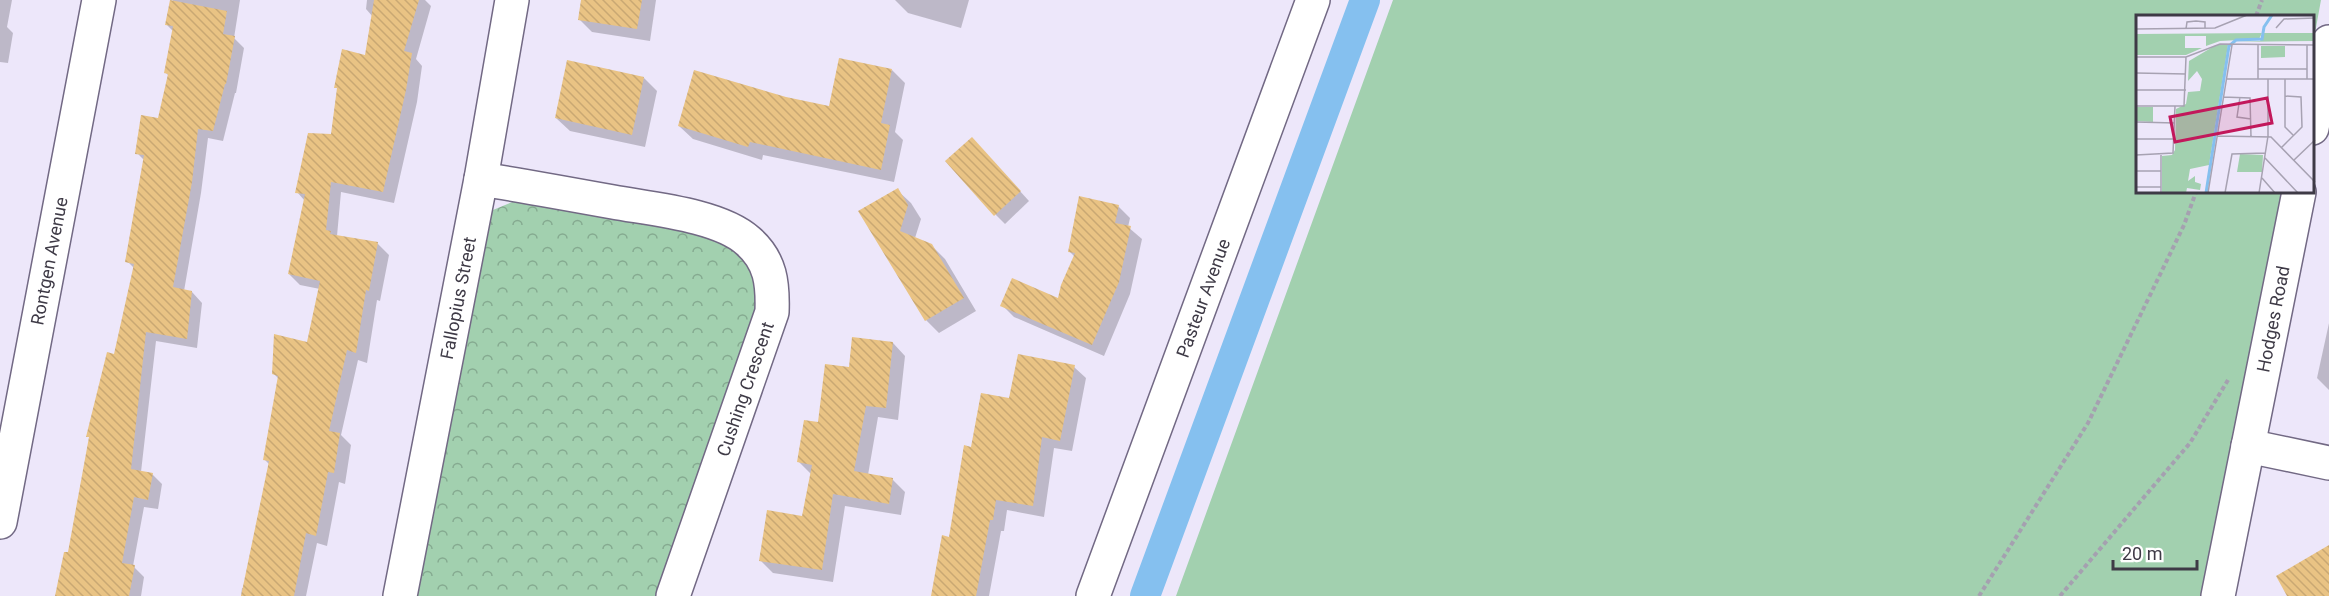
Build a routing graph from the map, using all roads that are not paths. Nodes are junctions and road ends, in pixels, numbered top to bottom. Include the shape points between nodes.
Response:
1 (99, 0) edge
2 (512, 0) edge
3 (1313, 0) edge
4 (2327, 62) edge
5 (2314, 123) edge
6 (481, 179) junction
7 (2299, 194) edge
8 (2248, 446) junction
9 (2329, 463) edge
10 (0, 522) edge
11 (400, 596) edge
12 (673, 596) edge
13 (1093, 596) edge
14 (2218, 596) edge

1 - 10 street, Rontgen Avenue
2 - 6 street, Fallopius Street
3 - 13 street, Pasteur Avenue
4 - 5 street
6 - 11 street, Fallopius Street
6 - 12 street, Cushing Crescent via 690,216 728,228 748,241 764,260 773,286 771,312
7 - 8 street, Hodges Road
8 - 9 street
8 - 14 street, Hodges Road

